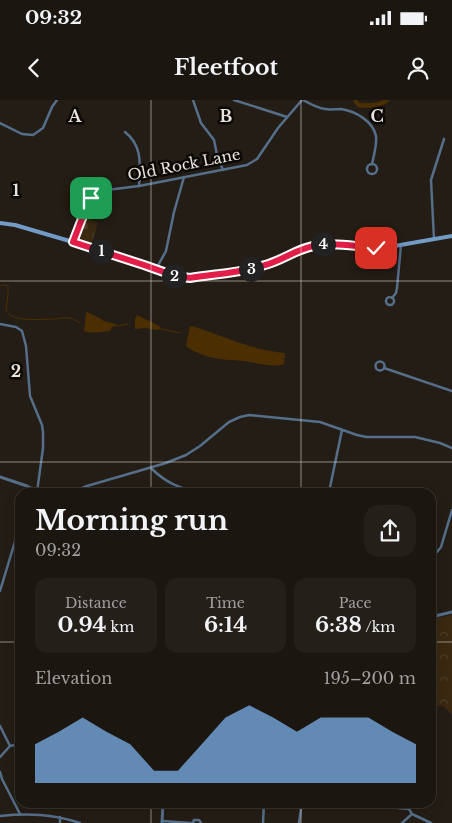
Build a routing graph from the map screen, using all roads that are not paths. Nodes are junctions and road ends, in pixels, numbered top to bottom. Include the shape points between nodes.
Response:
1 (57, 100) edge
2 (194, 100) edge
3 (234, 100) edge
4 (303, 100) edge
5 (287, 117) junction
6 (0, 124) edge
7 (125, 132) dead end
8 (444, 139) dead end
9 (372, 164) dead end
10 (223, 170) junction
11 (184, 176) junction
12 (139, 186) junction
13 (0, 223) edge
14 (452, 236) edge
15 (434, 239) junction
16 (73, 242) junction
17 (401, 245) junction
18 (156, 269) junction
19 (392, 298) dead end
20 (0, 324) edge
21 (384, 368) dead end
22 (452, 392) edge
23 (342, 430) junction
24 (452, 448) edge
25 (151, 468) junction
26 (0, 477) edge
27 (31, 488) edge
28 (38, 488) edge
29 (82, 488) edge
30 (180, 488) edge
31 (331, 488) edge
32 (452, 512) edge
33 (15, 542) edge
34 (436, 552) edge
35 (0, 591) edge
36 (452, 612) edge
37 (436, 616) edge
38 (0, 726) edge
39 (15, 745) edge
40 (10, 746) junction
41 (0, 757) edge
42 (0, 772) edge
43 (15, 805) edge
44 (17, 808) edge
45 (163, 808) edge
46 (263, 808) edge
47 (301, 808) edge
48 (399, 808) edge
49 (410, 809) joint
50 (20, 814) junction
51 (412, 814) junction
52 (0, 816) edge
53 (60, 817) junction
54 (162, 822) edge
55 (60, 823) edge
56 (80, 823) edge
57 (192, 823) edge
58 (201, 823) edge
59 (262, 823) edge
60 (299, 823) edge
61 (402, 823) edge
62 (431, 823) edge

1 - 6 street via 44,128 33,135 22,134
2 - 10 street via 201,123 214,140
3 - 5 street
4 - 5 street, Old Rock Lane
4 - 9 street via 325,109 348,110 368,122 376,137
5 - 10 street, Old Rock Lane via 254,161
7 - 12 street via 133,138 139,152
8 - 15 street via 430,180
10 - 11 street, Old Rock Lane
11 - 12 street, Old Rock Lane
11 - 18 street via 166,250
12 - 16 street, Old Rock Lane via 95,194 88,203
13 - 16 main road
14 - 15 main road
15 - 17 main road
16 - 18 main road
17 - 18 main road via 376,248 320,244 258,268 190,278
17 - 19 street via 398,288
20 - 28 street via 22,331 26,346 30,396 43,432
21 - 22 street
23 - 24 street via 366,437 415,437
23 - 25 street via 320,422 248,415 229,422 186,455
23 - 31 street
25 - 29 street
25 - 30 street
26 - 27 street
32 - 34 street via 441,547
33 - 35 street
36 - 37 street
38 - 40 street
39 - 40 street
40 - 41 street
42 - 43 street
44 - 50 street
45 - 54 street
46 - 59 street
47 - 60 street
48 - 49 street
49 - 51 street
50 - 52 street
50 - 53 street
51 - 61 street
51 - 62 street
53 - 55 street
53 - 56 street
54 - 57 street
57 - 58 street via 197,819

